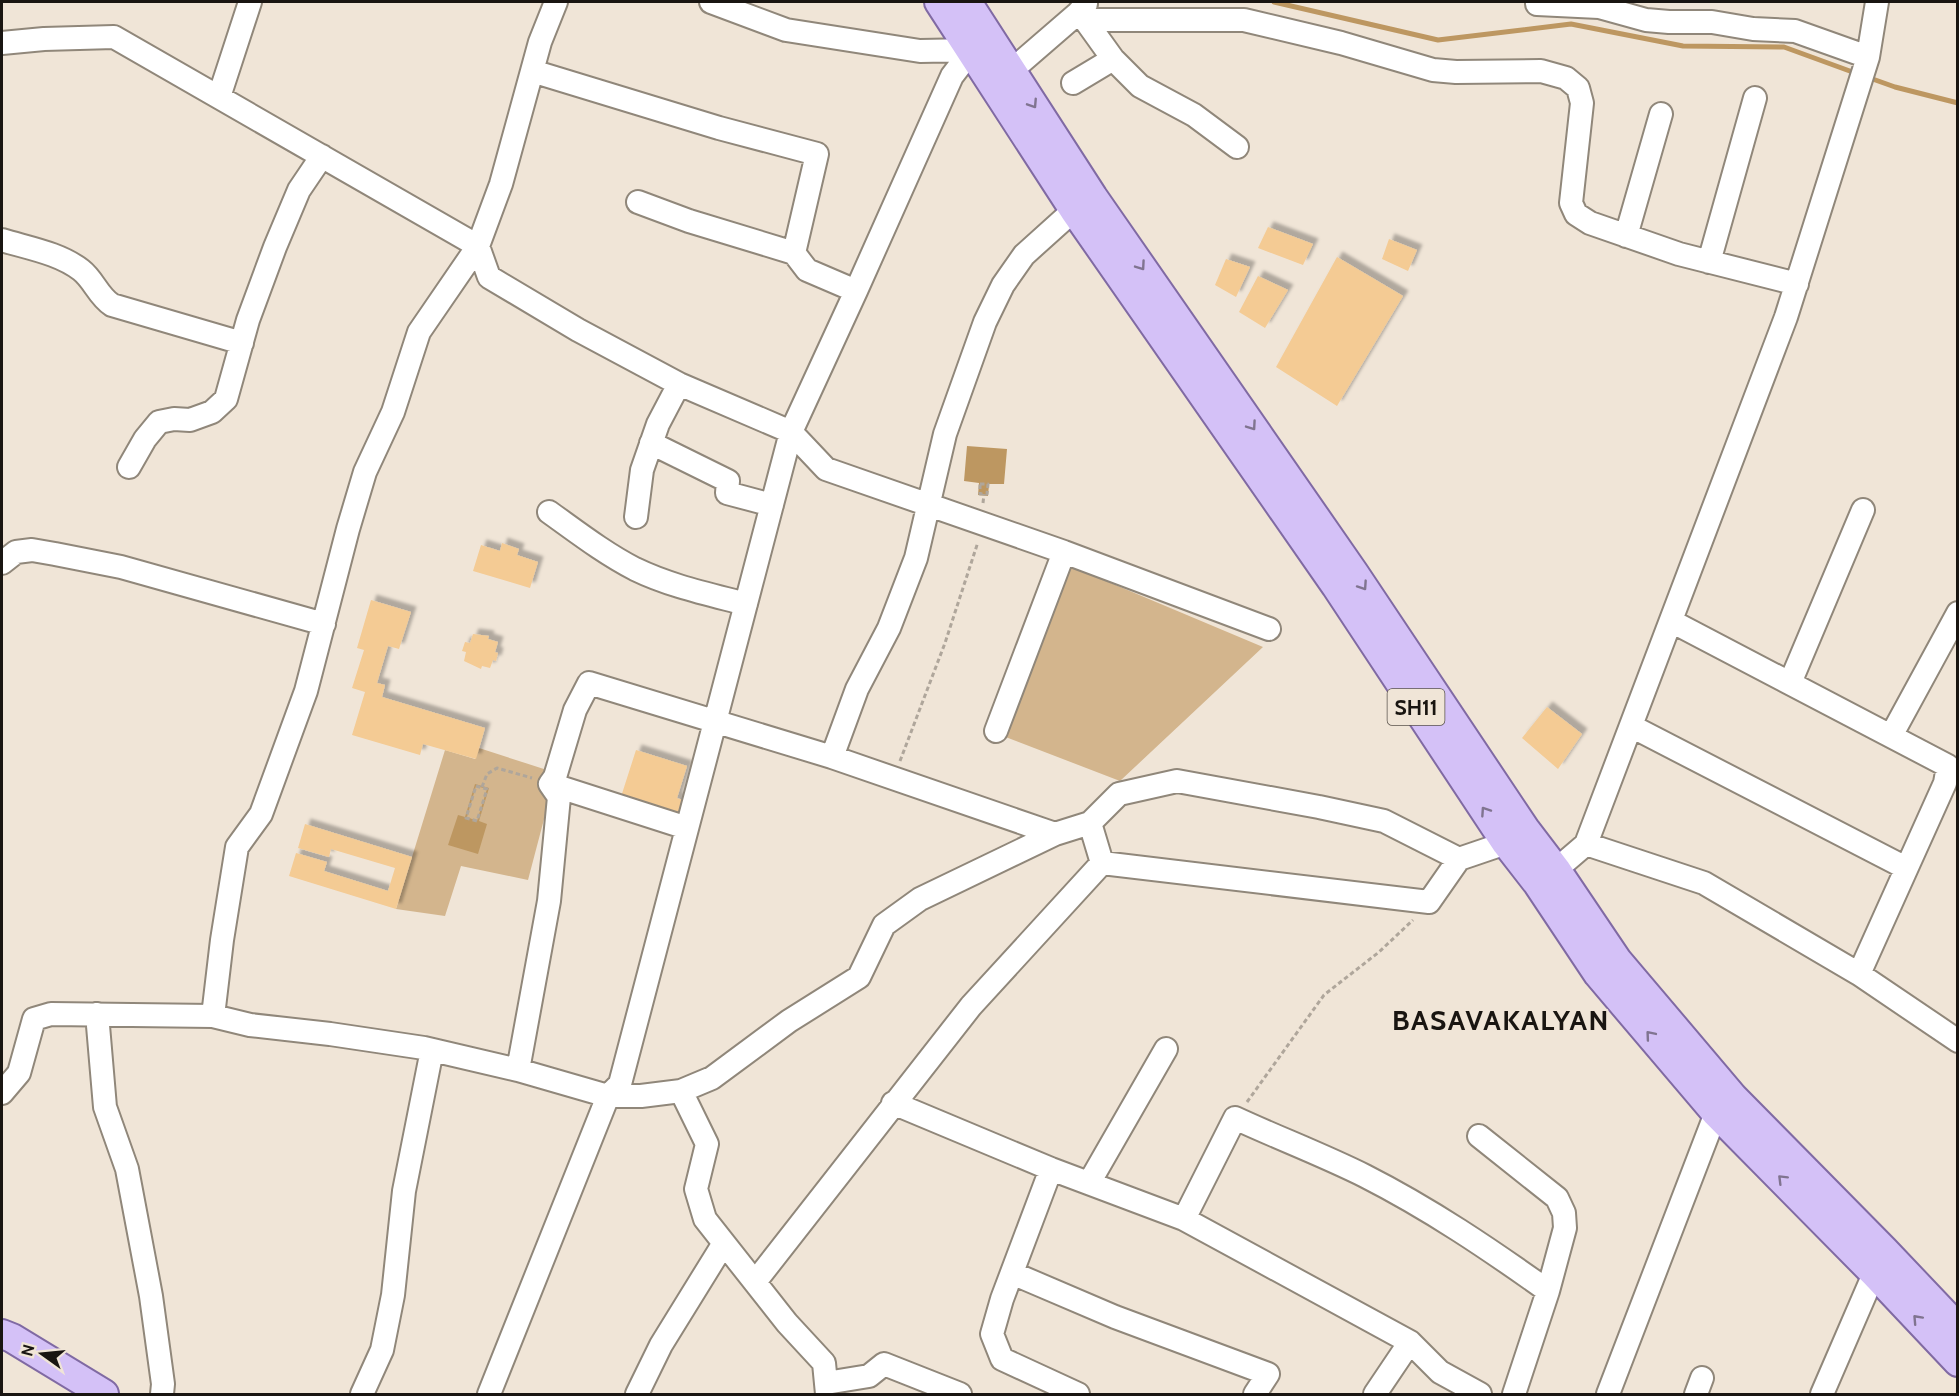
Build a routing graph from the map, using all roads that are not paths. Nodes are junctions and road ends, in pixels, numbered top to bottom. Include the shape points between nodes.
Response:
1 (250, 2) edge
2 (556, 2) edge
3 (711, 2) edge
4 (939, 2) edge
5 (967, 2) edge
6 (1877, 2) edge
7 (1537, 4) dead end
8 (1083, 11) edge
9 (2, 43) edge
10 (982, 44) junction
11 (1868, 57) junction
12 (1113, 59) junction
13 (532, 71) junction
14 (1011, 71) junction
15 (1073, 83) dead end
16 (219, 97) junction
17 (1755, 98) dead end
18 (1661, 114) dead end
19 (1237, 147) dead end
20 (322, 156) junction
21 (638, 202) dead end
22 (1074, 210) junction
23 (1626, 236) junction
24 (2, 240) edge
25 (478, 246) junction
26 (794, 253) junction
27 (1709, 262) junction
28 (1797, 284) junction
29 (856, 291) junction
30 (242, 343) junction
31 (679, 384) junction
32 (791, 432) junction
33 (651, 443) junction
34 (129, 467) dead end
35 (927, 505) junction
36 (772, 506) junction
37 (1863, 510) dead end
38 (549, 512) dead end
39 (636, 518) dead end
40 (1064, 552) junction
41 (2, 563) edge
42 (746, 604) junction
43 (1958, 613) edge
44 (1671, 621) junction
45 (324, 624) junction
46 (1269, 629) dead end
47 (1790, 683) junction
48 (716, 720) junction
49 (1631, 726) junction
50 (996, 731) dead end
51 (1891, 736) junction
52 (832, 757) junction
53 (550, 784) junction
54 (1090, 823) junction
55 (687, 828) junction
56 (1055, 834) junction
57 (1516, 836) junction
58 (1586, 844) junction
59 (1459, 859) junction
60 (1102, 863) junction
61 (1906, 868) junction
62 (1547, 878) junction
63 (1859, 974) junction
64 (97, 1014) junction
65 (213, 1016) junction
66 (1958, 1041) edge
67 (1166, 1049) dead end
68 (432, 1050) junction
69 (518, 1070) junction
70 (681, 1091) junction
71 (2, 1093) edge
72 (608, 1096) junction
73 (893, 1103) junction
74 (1725, 1105) junction
75 (1479, 1136) dead end
76 (1051, 1169) junction
77 (1089, 1183) junction
78 (1184, 1219) junction
79 (724, 1243) junction
80 (1879, 1261) junction
81 (1012, 1273) junction
82 (754, 1282) junction
83 (1548, 1291) junction
84 (1958, 1328) edge
85 (2, 1334) edge
86 (1410, 1342) junction
87 (1958, 1362) edge
88 (826, 1389) edge
89 (104, 1395) edge
90 (162, 1395) edge
91 (362, 1395) edge
92 (489, 1395) edge
93 (637, 1395) edge
94 (960, 1395) edge
95 (1078, 1395) edge
96 (1255, 1395) edge
97 (1375, 1395) edge
98 (1480, 1395) edge
99 (1514, 1395) edge
100 (1608, 1395) edge
101 (1822, 1395) edge

1 - 16 street
2 - 13 street
3 - 10 street via 786,30 920,51
4 - 10 main road, SH11
5 - 10 main road, SH11
6 - 11 street
7 - 11 street via 1599,7 1646,20 1795,31
8 - 12 street
8 - 14 street
8 - 23 street via 1180,21 1244,20 1433,70 1541,71 1566,78 1578,88 1582,103 1571,203 1576,214 1590,223
9 - 16 street via 114,37
10 - 14 main road, SH11
10 - 22 main road, SH11
10 - 29 street via 952,76
11 - 28 street
12 - 15 street
12 - 19 street via 1140,86 1194,115
13 - 25 street via 501,184
13 - 26 street via 817,154
14 -> 57 main road, SH11 via 1100,207 1354,573
16 - 20 street
17 - 27 street
18 - 23 street
20 - 25 street
20 - 30 street via 299,190
21 - 26 street
22 - 35 street via 1024,255 1003,285 966,372
57 -> 22 main road, SH11
23 - 27 street
24 - 30 street via 64,259 83,272 112,305
25 - 31 street via 489,277
25 - 45 street via 419,332 393,412 365,472
26 - 29 street via 807,270
27 - 28 street
28 - 44 street
29 - 32 street
30 - 34 street via 226,399 212,412 190,420 159,422
31 - 32 street
31 - 33 street
32 - 35 street via 826,469
32 - 36 street
33 - 36 street via 728,481 727,493
33 - 39 street via 642,470
35 - 40 street
35 - 52 street via 916,558 889,628 857,689
36 - 42 street
37 - 47 street
38 - 42 street via 597,547 635,568
40 - 46 street
40 - 50 street
41 - 45 street via 16,552 55,554 121,567
42 - 48 street
43 - 51 street
44 - 47 street
44 - 49 street
45 - 65 street via 306,691 261,814 237,847
47 - 51 street
48 - 52 street
48 - 53 street via 589,683 575,710
48 - 55 street
49 - 58 street
49 - 61 street
51 - 61 street via 1948,766 1945,783
52 - 56 street
53 - 55 street
53 - 69 street via 559,797 549,901
54 - 56 street
54 - 59 street via 1119,794 1177,781 1384,821
54 - 60 street
55 - 72 street via 620,1084
56 - 70 street via 920,899 884,925 859,977 789,1021 712,1078
57 - 59 street
57 - 62 main road, SH11
58 - 62 street
58 - 63 street via 1704,883
59 - 60 street via 1429,902
60 - 73 street via 970,1006
61 - 63 street
62 - 74 main road, SH11 via 1598,974
63 - 66 street
64 - 65 street
64 - 71 street via 51,1014 34,1019 18,1073
64 - 90 street via 105,1107 127,1169 151,1296
65 - 68 street via 250,1025
67 - 77 street
68 - 69 street
68 - 91 street via 404,1191 393,1295 381,1350
69 - 72 street
70 - 72 street
70 - 79 street via 707,1144 696,1189 705,1219
72 - 92 street
73 - 76 street
73 - 82 street
74 - 80 main road, SH11
74 - 100 street
75 - 83 street via 1557,1198 1564,1213 1565,1228
76 - 77 street
76 - 81 street
77 - 78 street
78 - 83 street via 1235,1118 1363,1175 1417,1204
78 - 86 street
79 - 82 street
79 - 93 street via 661,1345
80 - 84 main road, SH11
87 -> 80 main road, SH11
80 - 101 street
81 - 95 street via 992,1334 1002,1359
81 - 96 street via 1115,1317 1268,1374
82 - 88 street via 824,1363
83 - 99 street
85 - 89 main road
86 - 97 street
86 - 98 street via 1440,1372
88 - 94 street via 869,1376 884,1364

